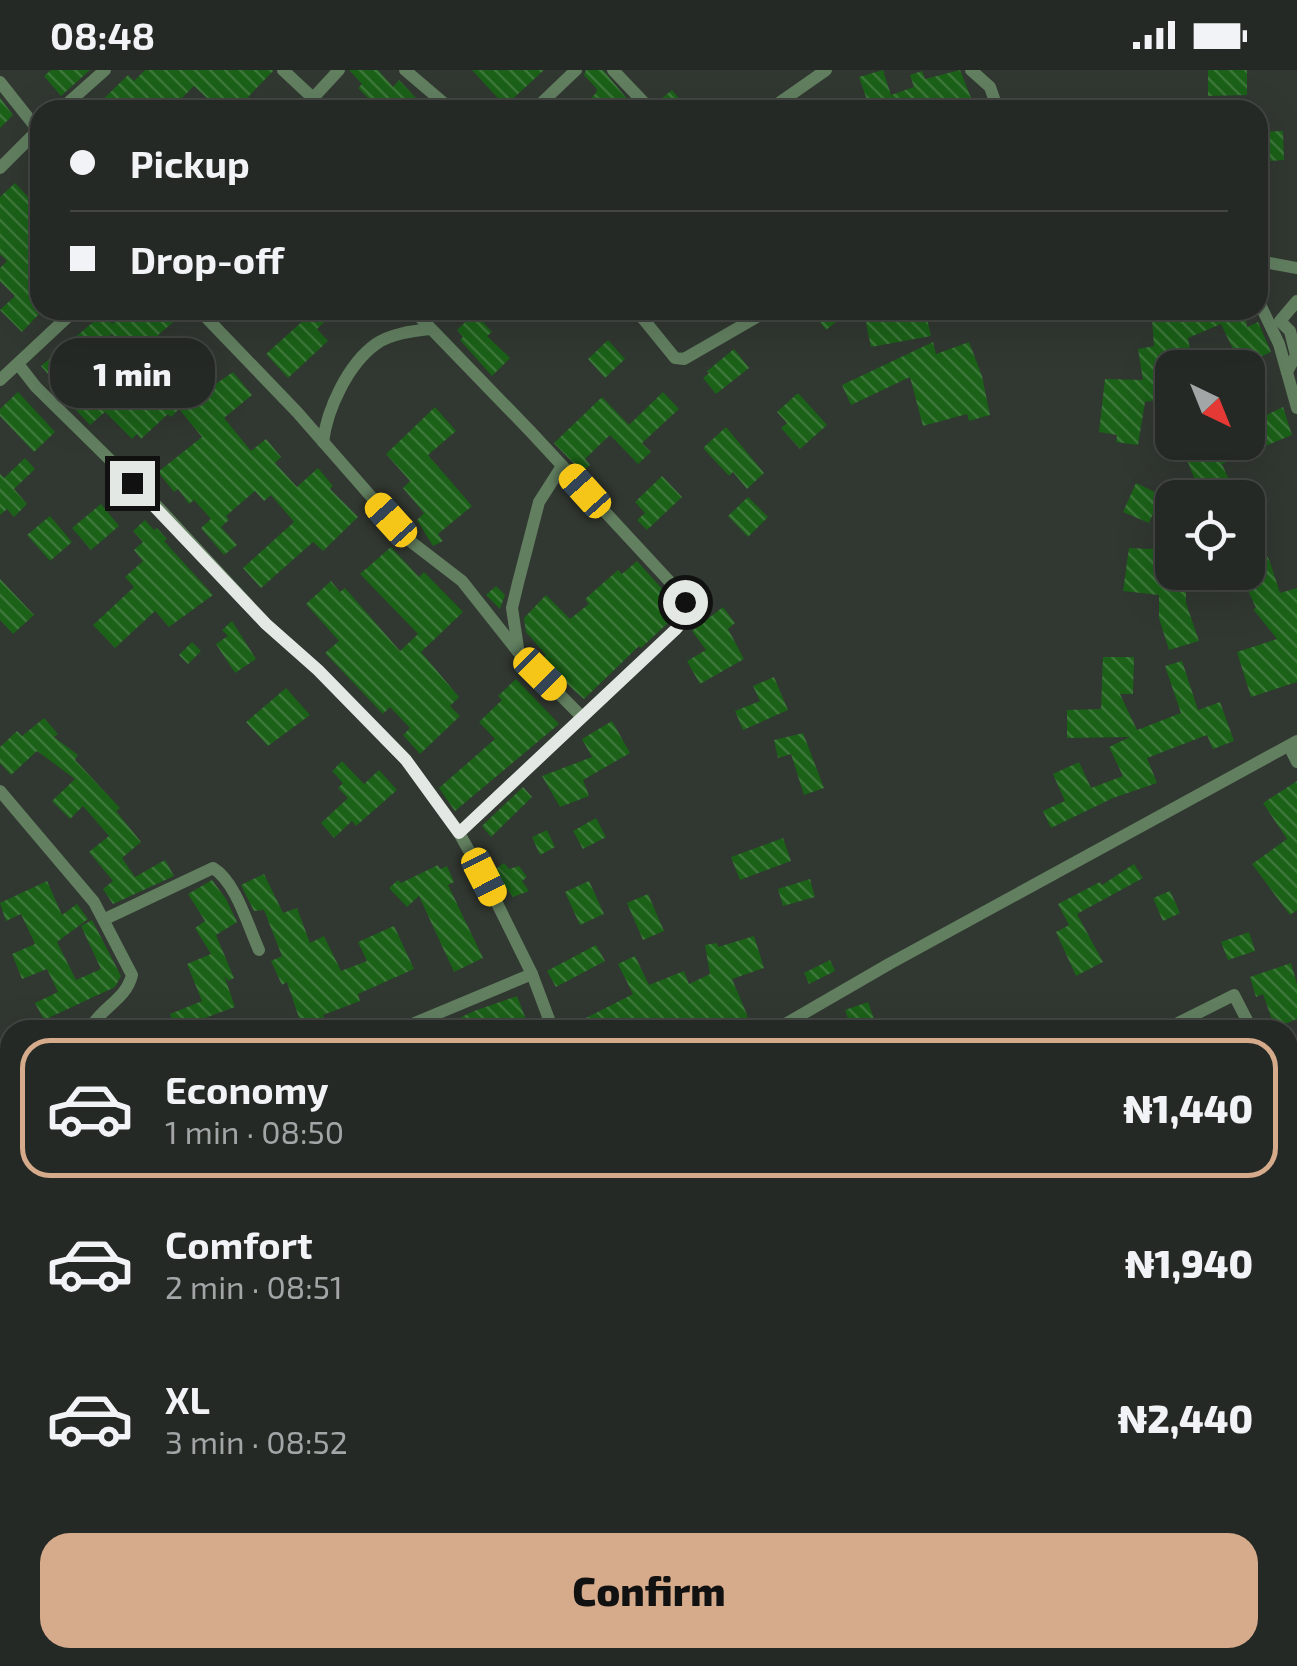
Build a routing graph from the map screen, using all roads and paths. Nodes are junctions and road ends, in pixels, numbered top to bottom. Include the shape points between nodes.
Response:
1 (105, 70) edge
2 (284, 70) edge
3 (339, 70) edge
4 (405, 70) edge
5 (576, 70) edge
6 (613, 70) edge
7 (826, 70) edge
8 (971, 70) edge
9 (0, 82) edge
10 (314, 99) joint
11 (71, 100) edge
12 (440, 100) edge
13 (544, 100) edge
14 (641, 100) edge
15 (783, 100) edge
16 (995, 100) edge
17 (30, 118) edge
18 (30, 138) edge
19 (0, 168) edge
20 (1268, 262) edge
21 (1297, 268) edge
22 (1297, 301) edge
23 (64, 320) edge
24 (208, 320) edge
25 (422, 320) edge
26 (645, 320) edge
27 (752, 320) edge
28 (1268, 320) edge
29 (430, 329) junction
30 (18, 364) junction
31 (1287, 372) junction
32 (0, 380) edge
33 (1297, 408) edge
34 (323, 442) junction
35 (562, 466) junction
36 (519, 653) junction
37 (582, 717) junction
38 (1293, 743) edge
39 (1297, 762) edge
40 (0, 791) edge
41 (459, 833) junction
42 (104, 919) junction
43 (259, 950) dead end
44 (532, 974) junction
45 (95, 1020) edge
46 (422, 1020) edge
47 (549, 1020) edge
48 (792, 1020) edge
49 (1184, 1020) edge
50 (1247, 1020) edge

1 - 11 street
2 - 10 street
3 - 10 street
4 - 12 street
5 - 13 street
6 - 14 street
7 - 15 street
8 - 16 street
9 - 17 street
18 - 19 street
20 - 21 street
22 - 31 street via 1280,320 1296,355
23 - 30 street
24 - 34 street
25 - 29 street
26 - 27 street via 678,359
28 - 31 street
29 - 34 street via 379,342 367,352 336,400
29 - 35 street
30 - 32 street
30 - 41 street via 406,760
31 - 33 street
34 - 36 street via 410,541 462,582
35 - 36 street via 540,502 512,608
35 - 37 street via 688,608 675,630
36 - 37 street
37 - 41 street
38 - 39 street
38 - 48 street
40 - 42 street
41 - 44 street
42 - 43 street via 214,868
42 - 45 street via 132,976 128,991
44 - 46 street
44 - 47 street
49 - 50 street via 1234,995

